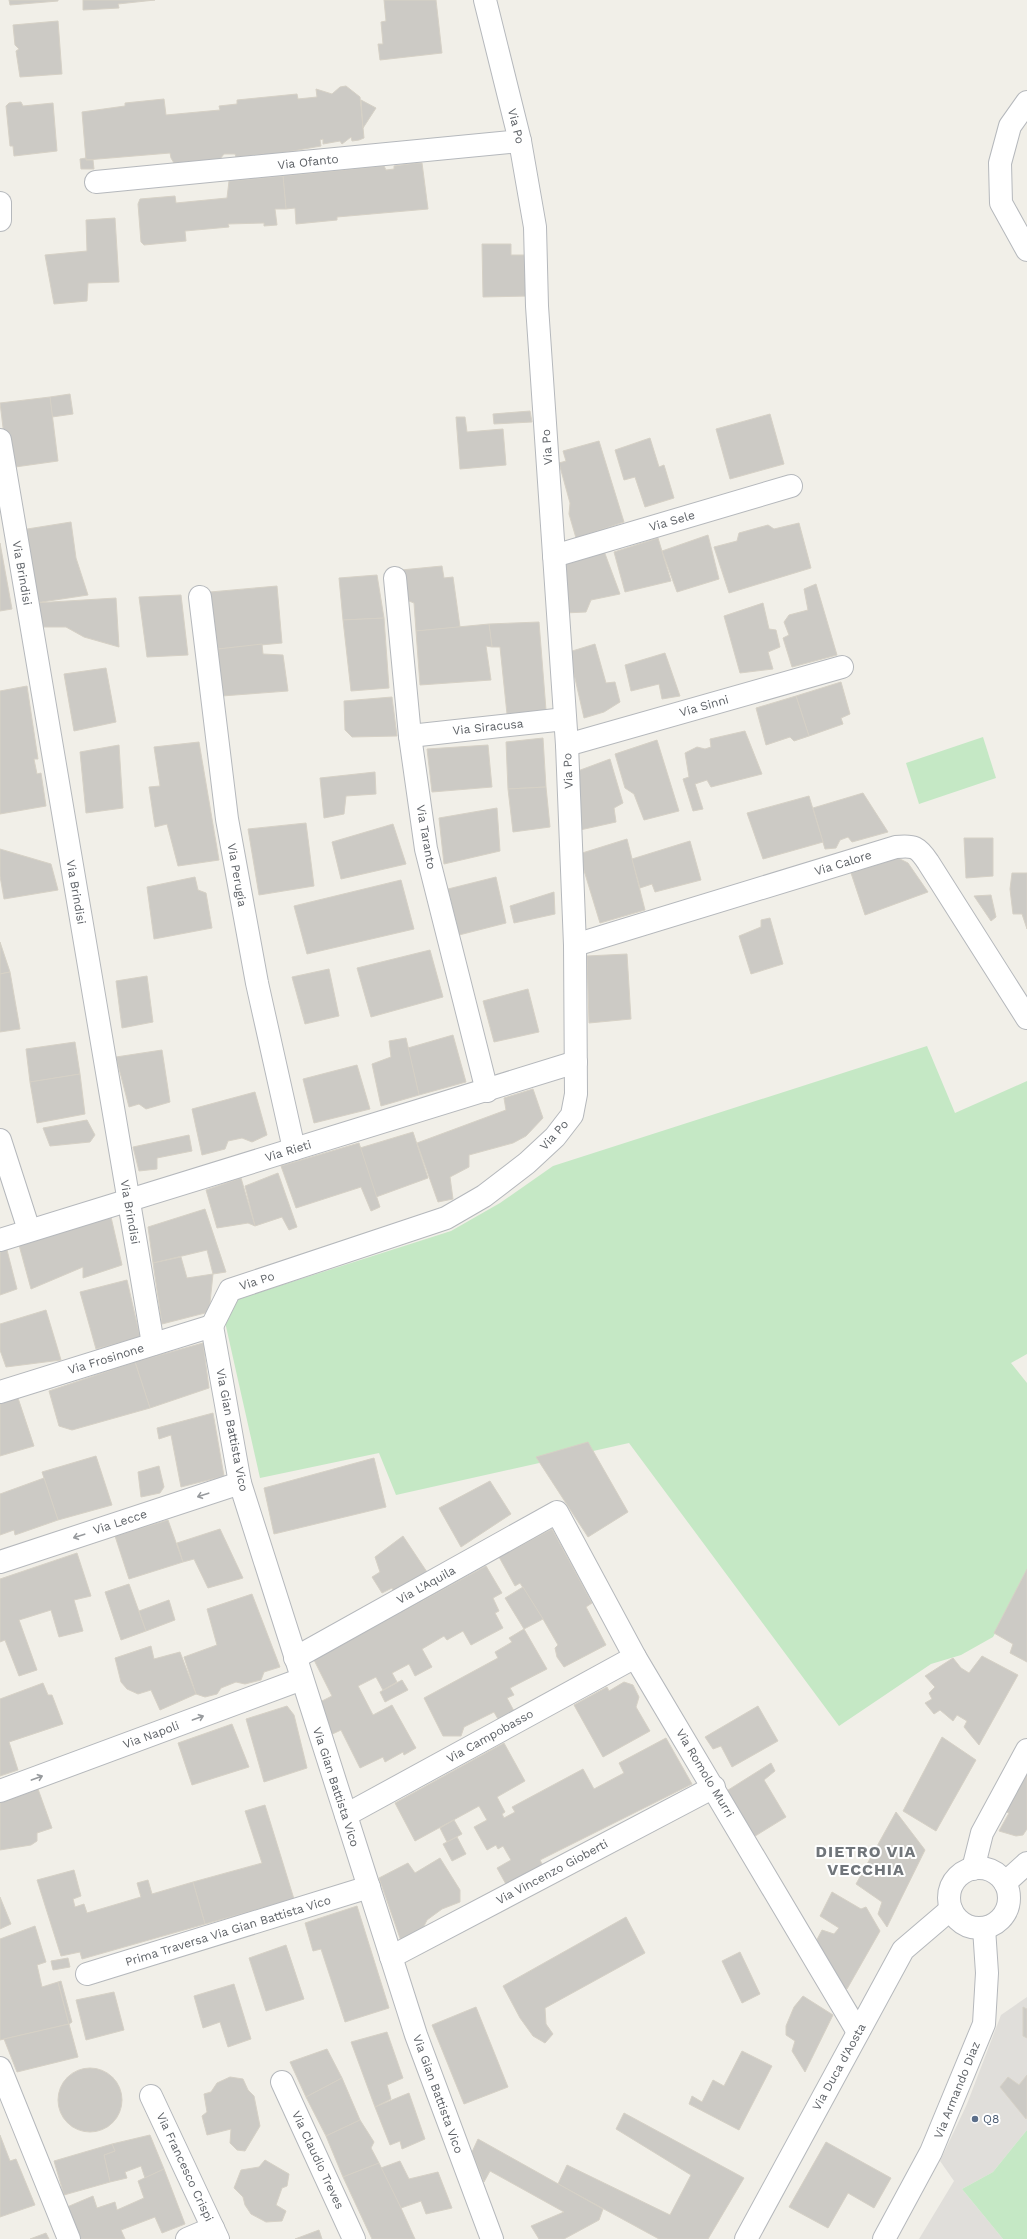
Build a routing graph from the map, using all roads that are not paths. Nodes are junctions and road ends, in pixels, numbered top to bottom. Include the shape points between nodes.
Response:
1 (485, 0) edge
2 (1027, 102) edge
3 (520, 141) junction
4 (96, 182) dead end
5 (0, 203) edge
6 (0, 220) edge
7 (1027, 250) edge
8 (0, 440) edge
9 (791, 486) dead end
10 (554, 556) junction
11 (395, 578) dead end
12 (200, 597) dead end
13 (842, 666) dead end
14 (565, 719) junction
15 (410, 736) junction
16 (567, 745) junction
17 (575, 945) junction
18 (1027, 1018) edge
19 (576, 1062) junction
20 (487, 1091) junction
21 (0, 1140) edge
22 (294, 1149) junction
23 (128, 1202) junction
24 (29, 1230) junction
25 (0, 1240) edge
26 (212, 1326) junction
27 (153, 1344) junction
28 (0, 1392) edge
29 (240, 1483) junction
30 (557, 1512) joint
31 (0, 1562) edge
32 (635, 1657) junction
33 (295, 1658) junction
34 (302, 1679) junction
35 (1027, 1750) edge
36 (714, 1787) junction
37 (0, 1791) edge
38 (346, 1815) junction
39 (1027, 1862) edge
40 (973, 1870) junction
41 (1005, 1883) junction
42 (369, 1887) junction
43 (951, 1909) junction
44 (984, 1928) junction
45 (391, 1956) junction
46 (87, 1974) dead end
47 (858, 2032) junction
48 (0, 2068) edge
49 (282, 2082) dead end
50 (151, 2096) dead end
51 (216, 2233) edge
52 (69, 2239) edge
53 (187, 2239) edge
54 (354, 2239) edge
55 (490, 2239) edge
56 (746, 2239) edge
57 (884, 2239) edge

1 - 3 street, Via Po
2 - 7 street via 1010,126 1000,163 1001,203
3 - 4 street, Via Ofanto
3 - 10 street, Via Po via 535,227
5 - 6 street
8 - 23 street, Via Brindisi
9 - 10 street, Via Sele
10 - 14 street, Via Po
11 - 15 street, Via Taranto
12 - 22 street, Via Perugia via 227,819 257,983
13 - 16 street, Via Sinni
14 - 15 street, Via Siracusa
14 - 16 street, Via Po
15 - 20 street, Via Taranto via 426,849
16 - 17 street, Via Po
17 - 18 street, Via Calore via 909,845 920,850
17 - 19 street, Via Po
19 - 20 street, Via Rieti
19 - 26 street, Via Po via 576,1094 572,1115 555,1137 527,1163 484,1196 446,1218 230,1290
20 - 22 street, Via Rieti
21 - 24 street
22 - 23 street, Via Rieti
23 - 24 street, Via Rieti
23 - 27 street, Via Brindisi
24 - 25 street, Via Rieti
26 - 27 street, Via Frosinone
26 - 29 street, Via Gian Battista Vico
27 - 28 street, Via Frosinone
29 -> 31 street, Via Lecce
29 - 33 street, Via Gian Battista Vico
30 - 32 street, Via Romolo Murri
30 - 33 street, Via L'Aquila
32 - 36 street, Via Romolo Murri
32 - 38 street, Via Campobasso
33 - 34 street, Via Gian Battista Vico
37 -> 34 street, Via Napoli
34 - 38 street, Via Gian Battista Vico
35 - 40 street via 982,1833
36 - 45 street, Via Vincenzo Gioberti
36 - 47 street, Via Romolo Murri
38 - 42 street, Via Gian Battista Vico
39 - 41 street
40 - 41 street via 989,1870
40 - 43 street via 960,1875 951,1888
41 - 44 street via 1010,1899 1008,1909 994,1925
42 - 45 street, Via Gian Battista Vico
42 - 46 street, Prima Traversa Via Gian Battista Vico
43 - 44 street via 962,1923 974,1928
43 - 47 street, Via Duca d'Aosta via 903,1950
44 - 57 street, Via Armando Diaz via 987,1973 984,2024 931,2152
45 - 55 street, Via Gian Battista Vico via 416,2035
47 - 56 street, Via Duca d'Aosta
48 - 52 street
49 - 54 street, Via Claudio Treves
50 - 51 street, Via Francesco Crispi
51 - 53 street

